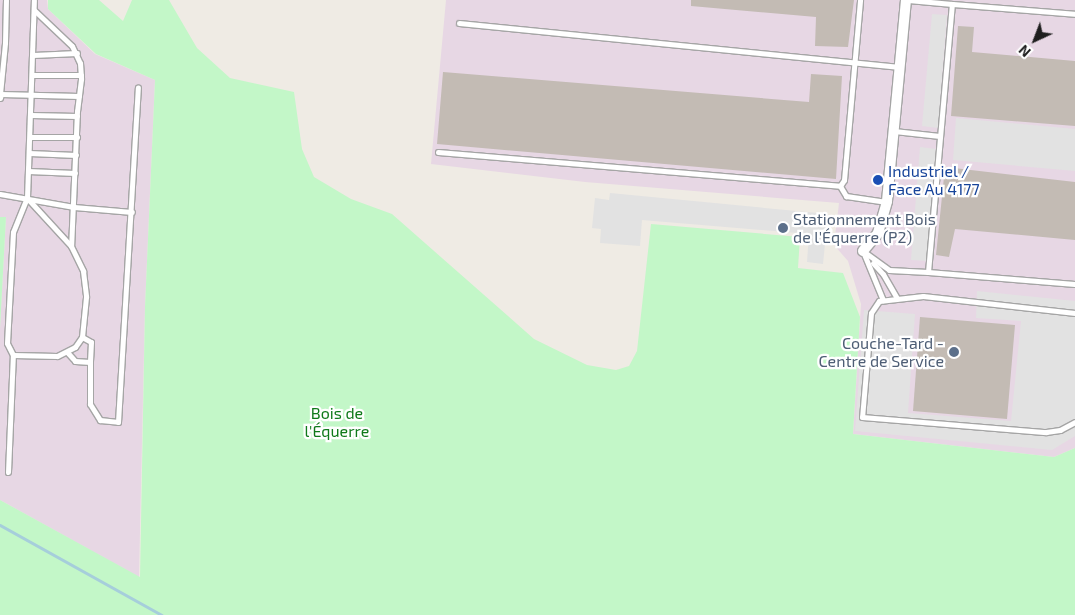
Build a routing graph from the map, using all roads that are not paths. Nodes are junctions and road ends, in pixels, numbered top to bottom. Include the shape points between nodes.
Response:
1 (6, 0) edge
2 (34, 0) edge
3 (860, 0) edge
4 (907, 0) edge
5 (952, 4) junction
6 (34, 10) junction
7 (1075, 14) edge
8 (3, 19) edge
9 (459, 24) dead end
10 (3, 43) edge
11 (77, 54) junction
12 (33, 55) junction
13 (854, 63) junction
14 (1, 67) edge
15 (900, 67) junction
16 (33, 75) junction
17 (81, 75) junction
18 (138, 88) dead end
19 (0, 95) edge
20 (32, 95) junction
21 (79, 96) junction
22 (31, 115) junction
23 (77, 116) junction
24 (894, 131) junction
25 (940, 136) junction
26 (30, 137) junction
27 (77, 138) junction
28 (438, 152) dead end
29 (29, 154) junction
30 (76, 155) junction
31 (28, 171) junction
32 (75, 173) junction
33 (840, 186) junction
34 (0, 194) edge
35 (27, 198) junction
36 (887, 202) junction
37 (74, 207) junction
38 (132, 212) junction
39 (72, 246) junction
40 (863, 251) junction
41 (928, 272) junction
42 (1075, 284) edge
43 (897, 298) junction
44 (882, 300) junction
45 (1075, 313) edge
46 (82, 337) junction
47 (67, 352) junction
48 (13, 355) junction
49 (90, 362) junction
50 (1075, 422) edge
51 (8, 472) dead end

1 - 8 lane
2 - 6 lane
3 - 13 lane
4 - 5 lane
4 - 15 street
5 - 7 lane
5 - 25 lane
6 - 11 lane
6 - 12 lane
8 - 10 lane
9 - 13 lane
10 - 14 lane
11 - 12 lane
11 - 17 lane
12 - 16 lane
13 - 15 lane
13 - 33 lane via 844,180
14 - 19 lane
15 - 24 street
16 - 17 lane
16 - 20 lane
17 - 21 lane
18 - 38 lane
19 - 20 lane
20 - 21 lane
20 - 22 lane
21 - 23 lane
22 - 23 lane
22 - 26 lane
23 - 27 lane
24 - 25 lane
24 - 36 street
25 - 41 lane
26 - 27 lane
26 - 29 lane
27 - 30 lane
28 - 33 lane
29 - 30 lane
29 - 31 lane
30 - 32 lane
31 - 32 lane
31 - 35 lane
32 - 37 lane
33 - 36 lane via 848,196
34 - 35 lane
35 - 37 lane
35 - 39 lane
35 - 48 lane via 13,232 7,343
36 - 40 street via 878,232
37 - 38 lane
37 - 39 lane
38 - 49 lane via 118,422 100,420 90,404
39 - 46 lane via 85,280
40 - 41 lane via 889,270
40 - 43 lane via 883,274
40 - 44 lane
41 - 42 lane
43 - 44 lane
43 - 45 lane via 932,297
44 - 50 lane via 876,303 871,313 862,417 1046,432 1060,430
46 - 47 lane
46 - 49 lane via 91,342
47 - 48 lane via 50,357
47 - 49 lane via 75,360
48 - 51 lane

